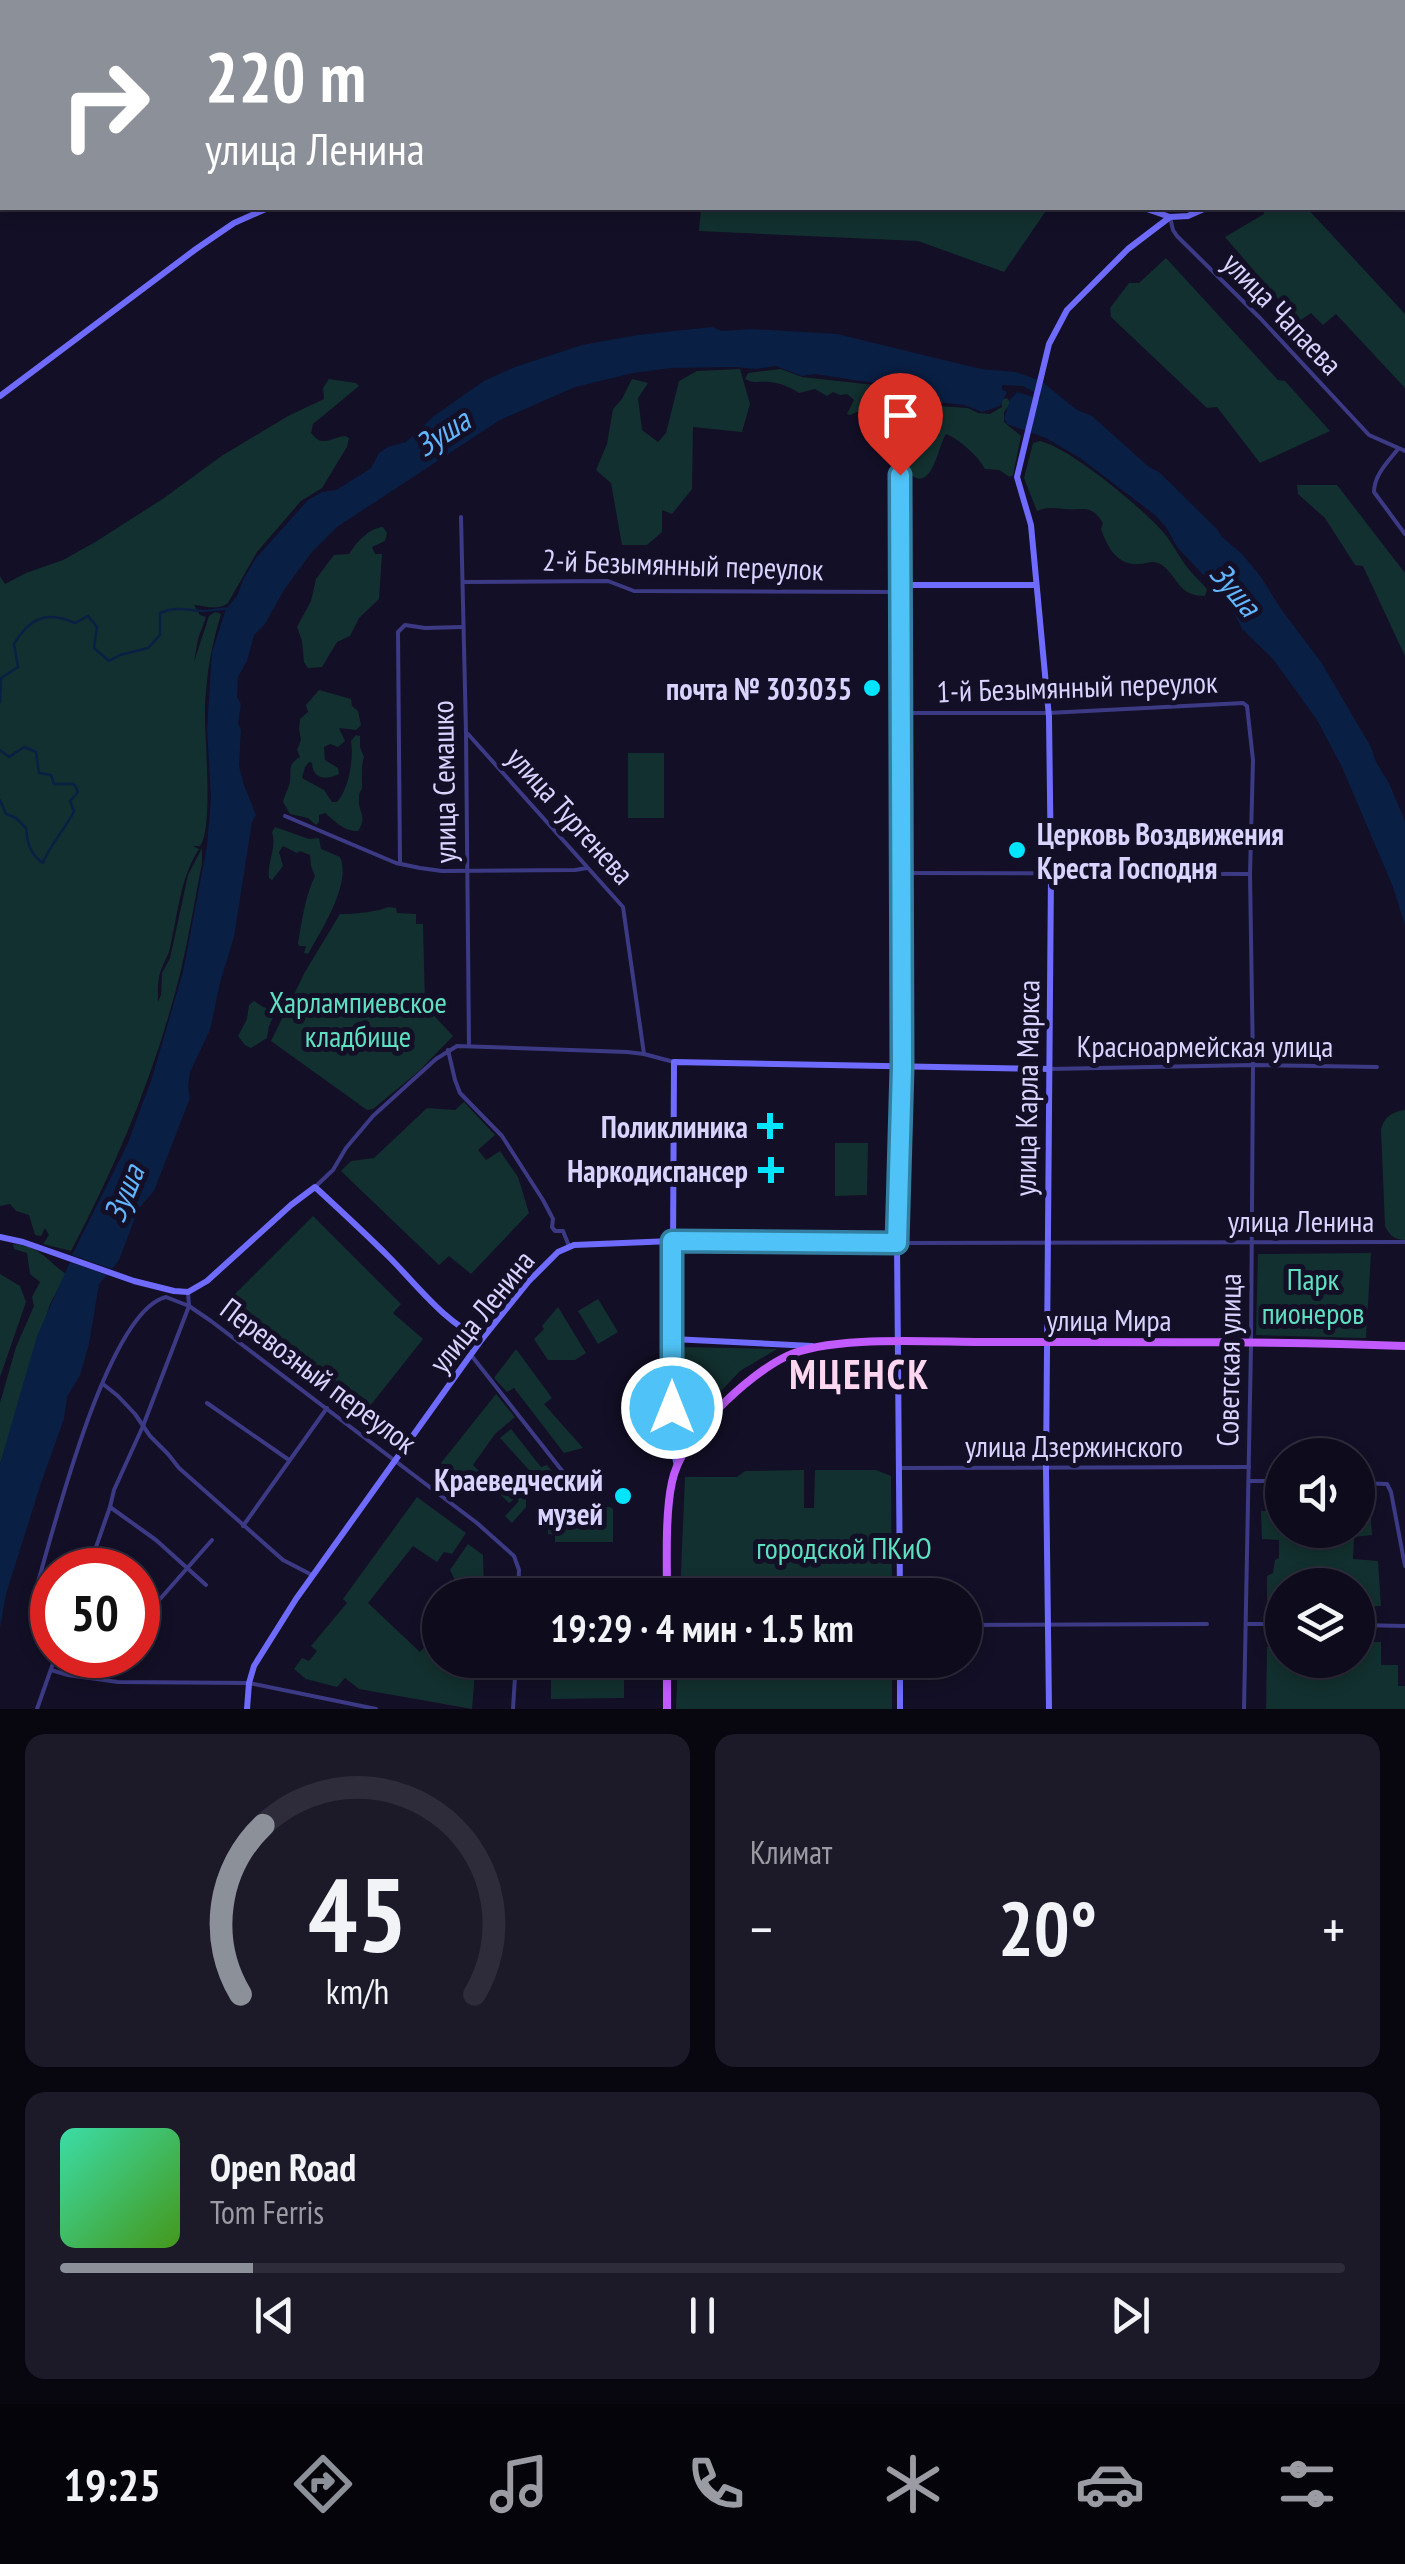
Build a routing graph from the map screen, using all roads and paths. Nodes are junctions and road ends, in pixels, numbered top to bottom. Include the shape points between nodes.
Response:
1 (263, 210) edge
2 (1150, 210) edge
3 (1202, 210) edge
4 (1170, 216) junction
5 (0, 396) edge
6 (1397, 448) junction
7 (1405, 451) edge
8 (896, 468) dead end
9 (461, 517) dead end
10 (1405, 534) edge
11 (462, 582) junction
12 (1036, 584) junction
13 (902, 588) junction
14 (464, 627) junction
15 (1248, 712) joint
16 (1048, 713) junction
17 (902, 714) junction
18 (466, 733) junction
19 (285, 816) dead end
20 (400, 864) junction
21 (588, 868) junction
22 (467, 871) junction
23 (902, 873) junction
24 (1051, 874) junction
25 (1250, 874) junction
26 (469, 1046) junction
27 (448, 1050) junction
28 (644, 1054) junction
29 (674, 1062) junction
30 (1253, 1065) junction
31 (1377, 1067) dead end
32 (902, 1068) junction
33 (1048, 1068) junction
34 (315, 1187) junction
35 (0, 1237) edge
36 (672, 1241) junction
37 (1405, 1242) edge
38 (897, 1243) junction
39 (1047, 1243) junction
40 (1252, 1243) junction
41 (570, 1246) junction
42 (188, 1292) junction
43 (189, 1306) junction
44 (482, 1340) junction
45 (672, 1340) junction
46 (1251, 1341) junction
47 (898, 1342) junction
48 (1048, 1342) junction
49 (813, 1346) junction
50 (1405, 1346) edge
51 (471, 1355) junction
52 (102, 1384) junction
53 (207, 1403) dead end
54 (327, 1408) junction
55 (144, 1426) junction
56 (289, 1460) junction
57 (396, 1461) junction
58 (677, 1467) junction
59 (1250, 1467) junction
60 (899, 1468) junction
61 (1046, 1469) junction
62 (596, 1478) dead end
63 (1249, 1481) junction
64 (1265, 1481) edge
65 (1375, 1484) edge
66 (110, 1507) junction
67 (244, 1526) junction
68 (212, 1540) dead end
69 (49, 1548) edge
70 (96, 1548) edge
71 (1405, 1566) edge
72 (188, 1569) junction
73 (312, 1575) junction
74 (519, 1578) edge
75 (668, 1578) edge
76 (900, 1578) edge
77 (206, 1585) dead end
78 (160, 1600) edge
79 (1207, 1624) dead end
80 (1246, 1624) junction
81 (1265, 1624) edge
82 (982, 1625) edge
83 (1047, 1625) junction
84 (1375, 1625) edge
85 (1405, 1626) edge
86 (48, 1678) edge
87 (92, 1678) edge
88 (515, 1678) edge
89 (667, 1678) edge
90 (900, 1678) edge
91 (100, 1679) joint
92 (249, 1684) junction
93 (37, 1709) edge
94 (248, 1709) edge
95 (376, 1709) edge
96 (513, 1709) edge
97 (667, 1709) edge
98 (900, 1709) edge
99 (1049, 1709) edge
100 (1244, 1709) edge

1 - 5 main road via 196,248
2 - 4 main road
3 - 4 main road
4 - 6 street, улица Чапаева via 1177,236 1348,416
4 - 12 main road, улица Карла Маркса via 1067,310 1049,344 1018,470
6 - 7 street, улица Чапаева
6 - 10 street via 1373,488
8 - 13 street
9 - 11 street, улица Семашко
11 - 13 street, 2-й Безымянный переулок via 608,581 634,591
11 - 14 street, улица Семашко
12 - 13 main road, 2-й Безымянный переулок
12 - 16 main road, улица Карла Маркса
13 - 17 main road
14 - 18 street, улица Семашко
14 - 20 street via 405,625 398,632
15 - 16 street, 1-й Безымянный переулок via 1243,702
15 - 25 street, Советская улица via 1254,779
16 - 17 street, 1-й Безымянный переулок
16 - 24 main road, улица Карла Маркса
17 - 23 main road
18 - 21 street, улица Тургенева
18 - 22 street, улица Семашко
19 - 20 street
20 - 22 street
21 - 22 street
21 - 28 street, улица Тургенева via 623,907
22 - 26 street, улица Семашко
23 - 24 street
23 - 32 main road
24 - 25 street
24 - 33 main road, улица Карла Маркса
25 - 30 street, Советская улица
26 - 27 street
26 - 28 street
27 - 34 street via 374,1116
27 - 41 street via 460,1093 502,1136 553,1218 552,1227 563,1231
28 - 29 street
29 - 32 main road, Красноармейская улица
29 - 36 main road
30 - 31 street, Красноармейская улица
30 - 33 street, Красноармейская улица
30 - 40 street, Советская улица
32 - 33 main road, Красноармейская улица
32 - 38 main road
33 - 39 main road, улица Карла Маркса
34 - 42 main road
34 - 44 main road via 465,1332
35 - 42 main road
36 - 38 street, улица Ленина
36 - 41 main road, улица Ленина
36 - 45 main road
37 - 40 street, улица Ленина
38 - 39 street, улица Ленина
38 - 47 main road
39 - 40 street, улица Ленина
39 - 48 main road, улица Карла Маркса
40 - 46 street, Советская улица
41 - 44 main road, улица Ленина via 544,1265
42 - 43 street
43 - 52 street via 166,1297 150,1304 122,1340
43 - 54 street, Перевозный переулок
43 - 55 street
44 - 51 main road, улица Ленина
45 - 49 main road, улица Мира
45 - 58 main road
46 - 48 main road, улица Мира
46 - 50 main road, улица Мира
46 - 59 street, Советская улица
47 - 48 main road, улица Мира
47 - 49 main road, улица Мира
47 - 60 main road
48 - 61 main road, улица Карла Маркса
49 - 58 main road, улица Мира via 779,1360 736,1391
51 - 57 main road, улица Ленина
51 - 62 street via 567,1477
52 - 55 street
52 - 69 street
53 - 56 street
54 - 56 street
54 - 57 street, Перевозный переулок
55 - 66 street
55 - 67 street
56 - 67 street
57 - 73 main road, улица Ленина
57 - 74 street, Перевозный переулок via 514,1556
58 - 75 main road
59 - 61 street, улица Дзержинского
59 - 63 street, Советская улица
60 - 61 street, улица Дзержинского
60 - 76 main road
61 - 83 main road, улица Карла Маркса
63 - 64 street
63 - 80 street, Советская улица
65 - 71 street via 1387,1484 1391,1492
66 - 70 street
66 - 72 street
67 - 73 street
68 - 72 street
72 - 77 street
72 - 78 street
73 - 92 main road, улица Ленина
79 - 83 street
80 - 81 street
80 - 100 street, Советская улица
82 - 83 street
83 - 99 main road, улица Карла Маркса
84 - 85 street
86 - 93 street
87 - 91 street
88 - 96 street
89 - 97 main road
90 - 98 main road
91 - 92 street
92 - 94 main road, улица Ленина
92 - 95 street

